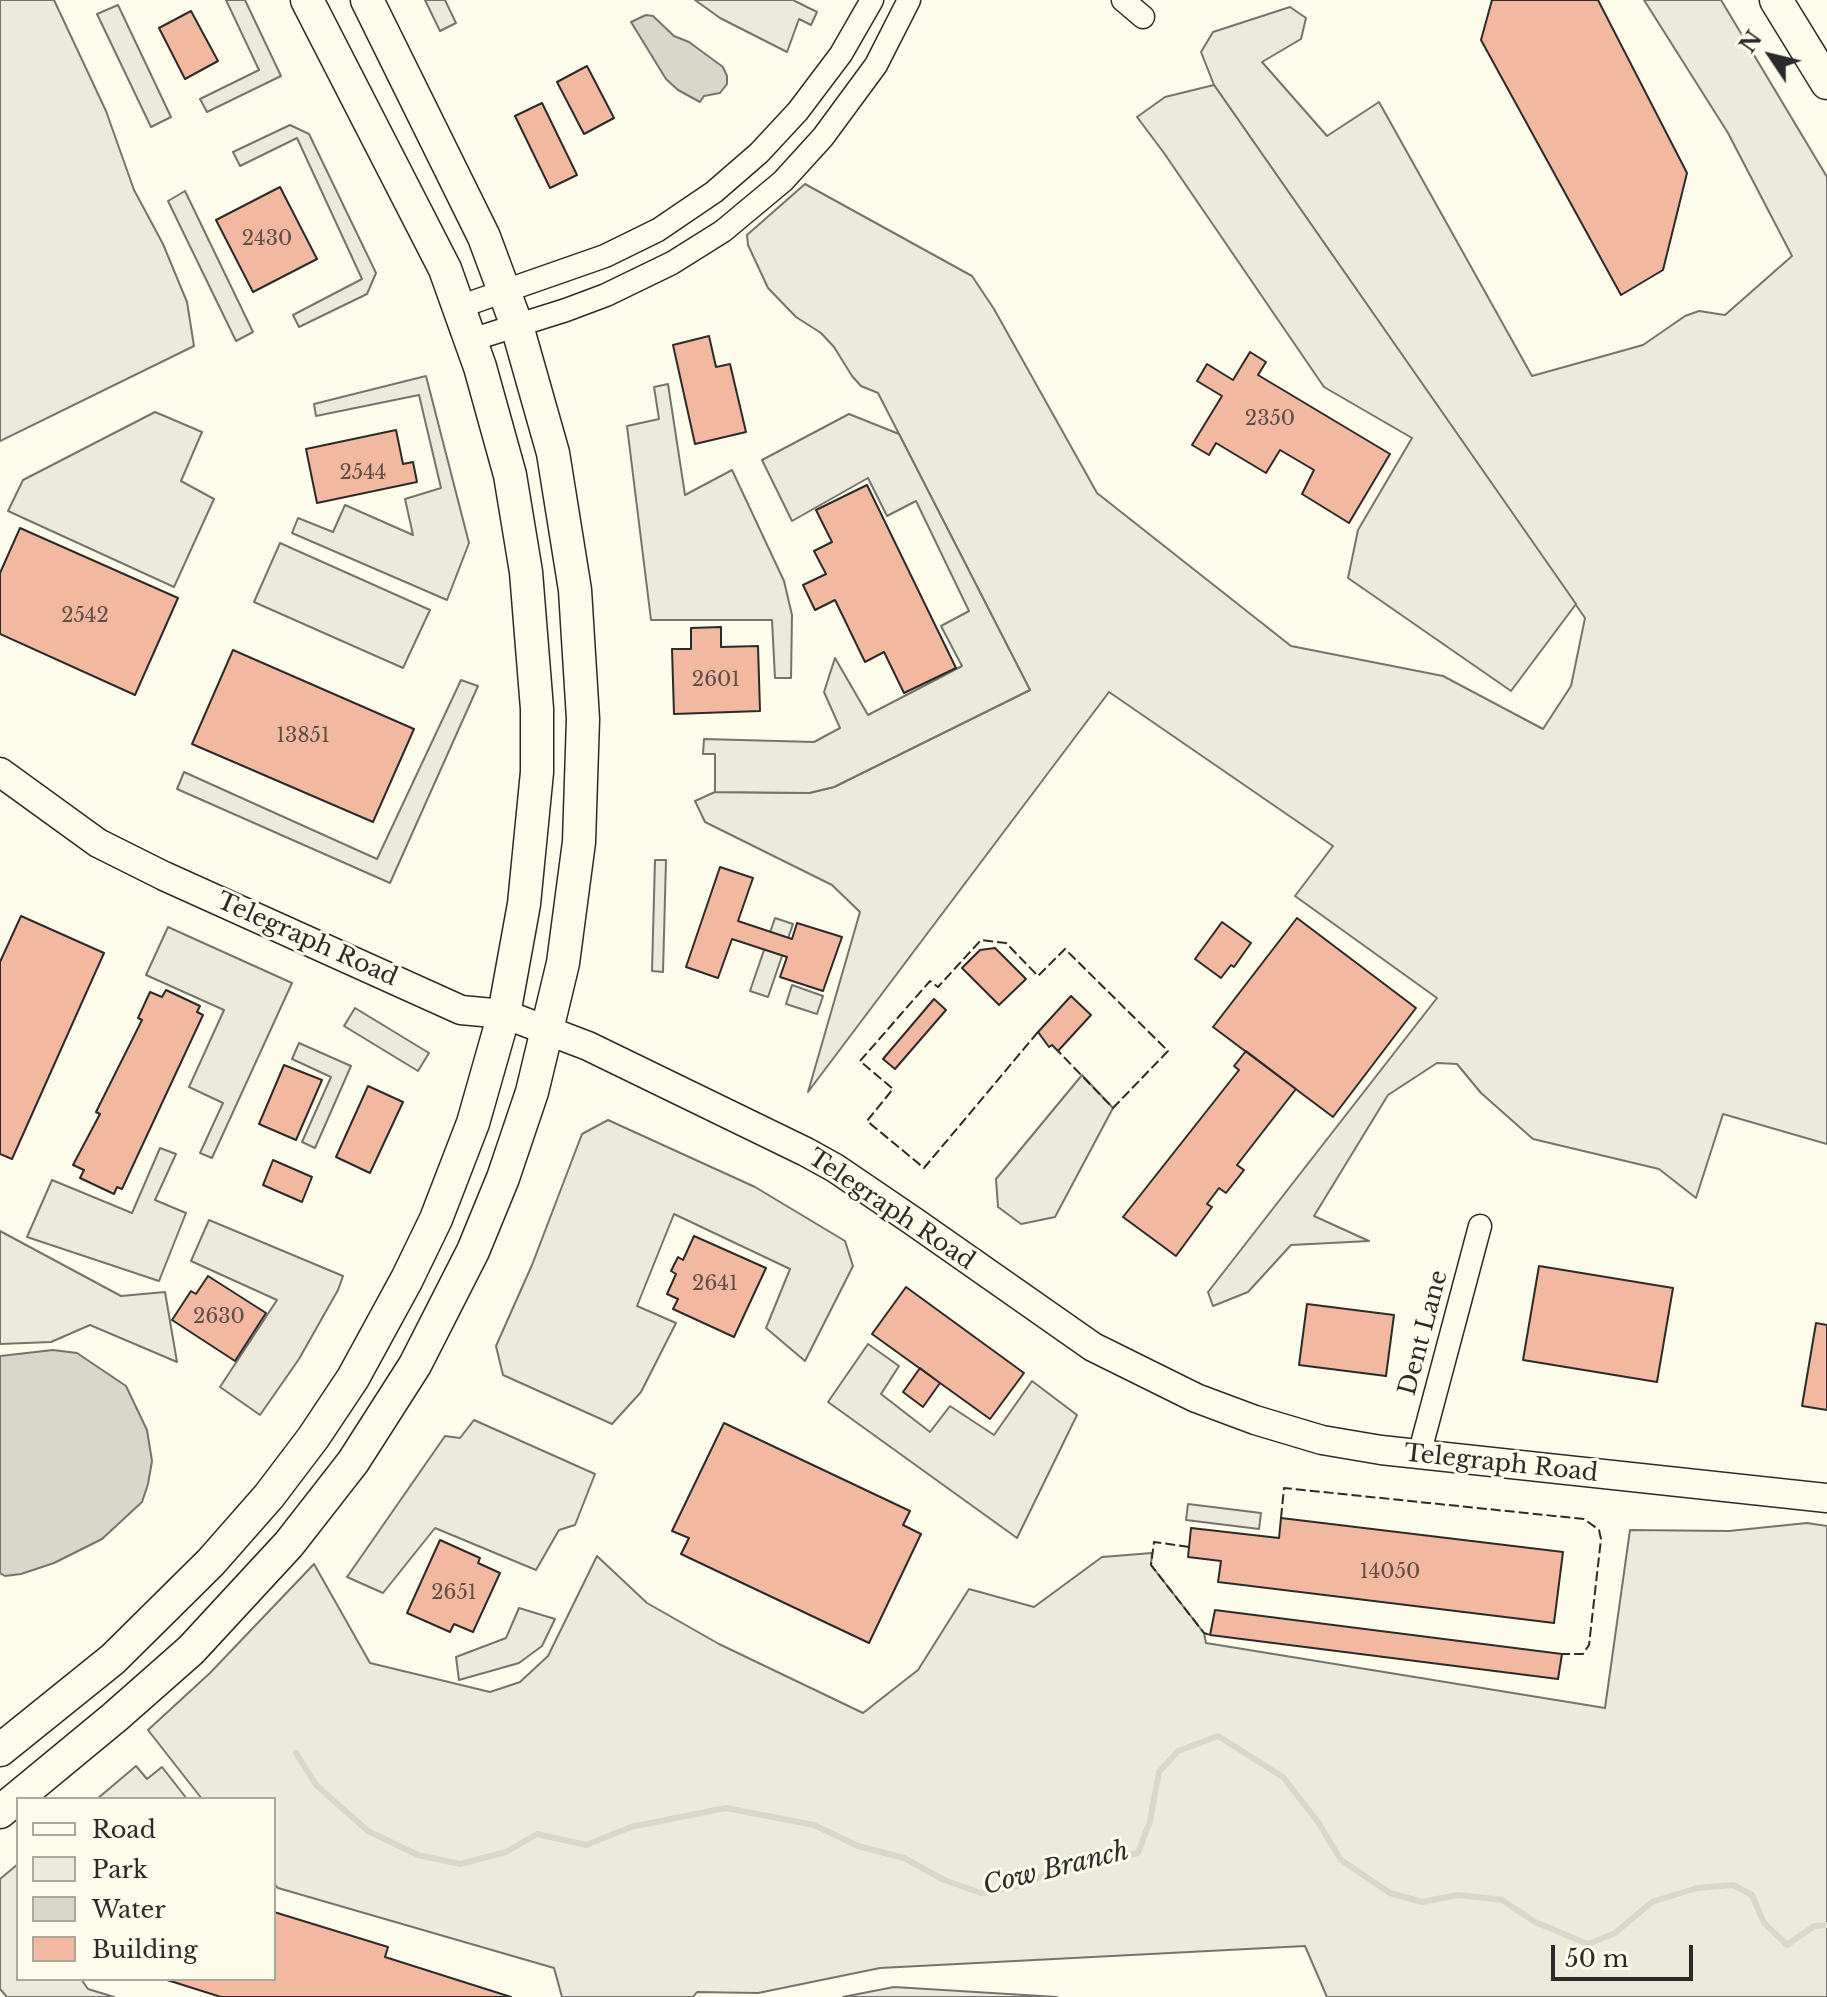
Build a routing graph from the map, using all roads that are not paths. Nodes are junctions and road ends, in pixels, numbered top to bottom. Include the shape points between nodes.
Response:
1 (307, 0) edge
2 (367, 0) edge
3 (872, 0) edge
4 (909, 0) edge
5 (1123, 0) edge
6 (1776, 0) edge
7 (1143, 17) dead end
8 (1827, 83) edge
9 (505, 292) junction
10 (459, 307) junction
11 (517, 326) junction
12 (471, 340) junction
13 (0, 772) edge
14 (504, 1014) junction
15 (548, 1029) junction
16 (1480, 1226) dead end
17 (1419, 1455) junction
18 (1827, 1498) edge
19 (0, 1750) edge
20 (18, 1797) edge
21 (16, 1798) edge
22 (0, 1812) edge

1 - 10 highway via 445,269
2 - 9 highway via 484,237
3 - 9 street via 820,84 735,175 642,239
4 - 11 street via 876,65 848,105 804,159 755,206 646,276
5 - 7 street
6 - 8 highway
9 - 10 street
9 - 11 highway
10 - 12 highway
11 - 12 street
11 - 15 highway via 553,453 575,590 582,680 579,842 563,963
12 - 14 highway via 510,475 526,572 537,709 532,838
13 - 14 main road, Telegraph Road via 98,843 153,871 461,1010
14 - 15 main road, Telegraph Road
14 - 19 highway via 473,1123 436,1219 353,1378 313,1438 231,1540 159,1616
15 - 17 main road, Telegraph Road via 835,1168 1093,1347 1196,1398 1322,1440
15 - 20 highway via 532,1092 473,1251 415,1365 353,1462 289,1544 191,1650
16 - 17 street, Dent Lane
17 - 18 main road, Telegraph Road
21 - 22 highway

